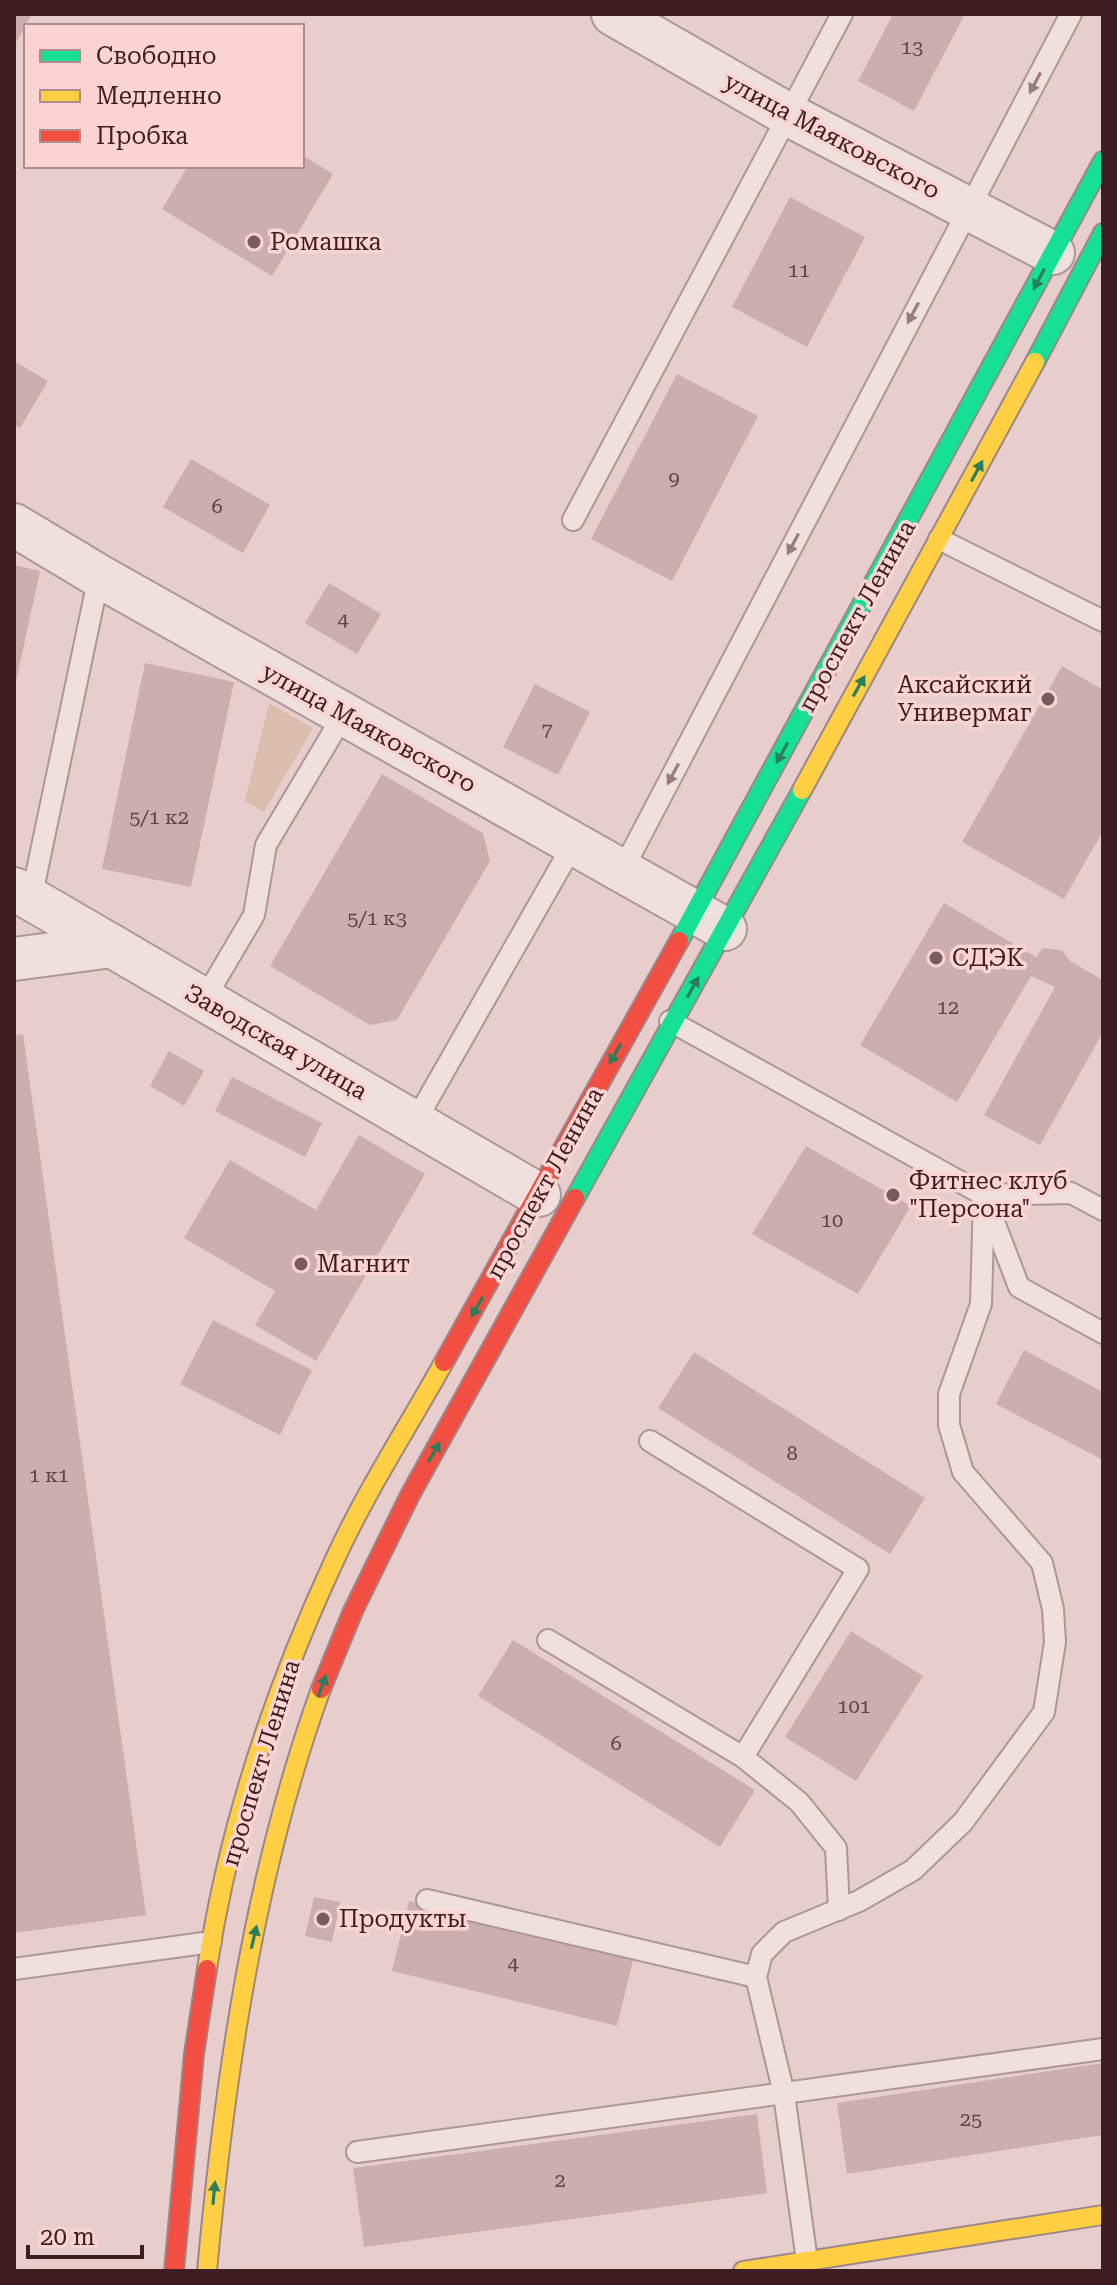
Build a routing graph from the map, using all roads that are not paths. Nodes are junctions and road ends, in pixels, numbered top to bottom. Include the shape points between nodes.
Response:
1 (613, 14) edge
2 (842, 14) edge
3 (1071, 14) edge
4 (787, 114) junction
5 (1103, 161) edge
6 (968, 209) junction
7 (1103, 233) edge
8 (1053, 253) junction
9 (573, 520) dead end
10 (908, 521) junction
11 (14, 525) edge
12 (941, 540) junction
13 (99, 576) junction
14 (1103, 621) edge
15 (344, 714) junction
16 (574, 843) junction
17 (622, 871) junction
18 (22, 894) edge
19 (710, 920) junction
20 (112, 946) junction
21 (14, 959) edge
22 (204, 1000) junction
23 (642, 1005) junction
24 (673, 1022) junction
25 (415, 1122) junction
26 (539, 1195) junction
27 (984, 1195) junction
28 (1103, 1210) edge
29 (1103, 1333) edge
30 (650, 1441) dead end
31 (548, 1640) dead end
32 (743, 1757) junction
33 (427, 1900) dead end
34 (839, 1910) junction
35 (211, 1942) junction
36 (14, 1969) edge
37 (756, 1977) junction
38 (1103, 2049) edge
39 (784, 2094) junction
40 (357, 2152) dead end
41 (1103, 2215) edge
42 (776, 2267) edge
43 (174, 2271) edge
44 (207, 2271) edge

1 - 4 street, улица Маяковского
2 - 4 lane
3 -> 6 lane
4 - 6 street, улица Маяковского
4 - 9 lane
5 - 8 main road, проспект Ленина
6 - 8 street, улица Маяковского
6 -> 17 lane
12 -> 7 main road, проспект Ленина
8 -> 10 main road, проспект Ленина
10 - 12 lane
10 -> 19 main road, проспект Ленина
11 - 13 street, улица Маяковского
12 - 14 lane
19 -> 12 main road, проспект Ленина
13 - 15 street, улица Маяковского
13 - 18 lane
15 - 16 street, улица Маяковского
15 - 22 lane via 266,845 254,915
16 - 17 street, улица Маяковского
16 - 25 lane
17 - 19 street, улица Маяковского
18 - 20 street, Заводская улица
19 - 23 main road, проспект Ленина
24 -> 19 main road, проспект Ленина
20 - 21 street
20 - 22 street, Заводская улица
22 - 25 street, Заводская улица
23 - 24 lane
23 -> 26 main road, проспект Ленина
24 - 27 lane
44 -> 24 main road, проспект Ленина via 238,2009 288,1787 323,1684 365,1583 410,1495
25 - 26 street, Заводская улица
26 -> 35 main road, проспект Ленина via 336,1556 280,1687
27 - 28 lane via 1071,1193
27 - 29 lane via 1019,1287
27 - 34 lane via 981,1304 949,1394 949,1425 963,1472 1042,1563 1055,1642 1044,1712 963,1822 913,1870
30 - 32 lane via 858,1569
31 - 32 lane
32 - 34 lane via 799,1802 836,1848
33 - 37 lane
34 - 37 lane via 784,1932 762,1954
35 - 36 lane
35 - 43 main road, проспект Ленина via 194,2054
37 - 39 lane
38 - 39 lane
39 - 40 lane
39 - 42 lane
41 - 42 main road

